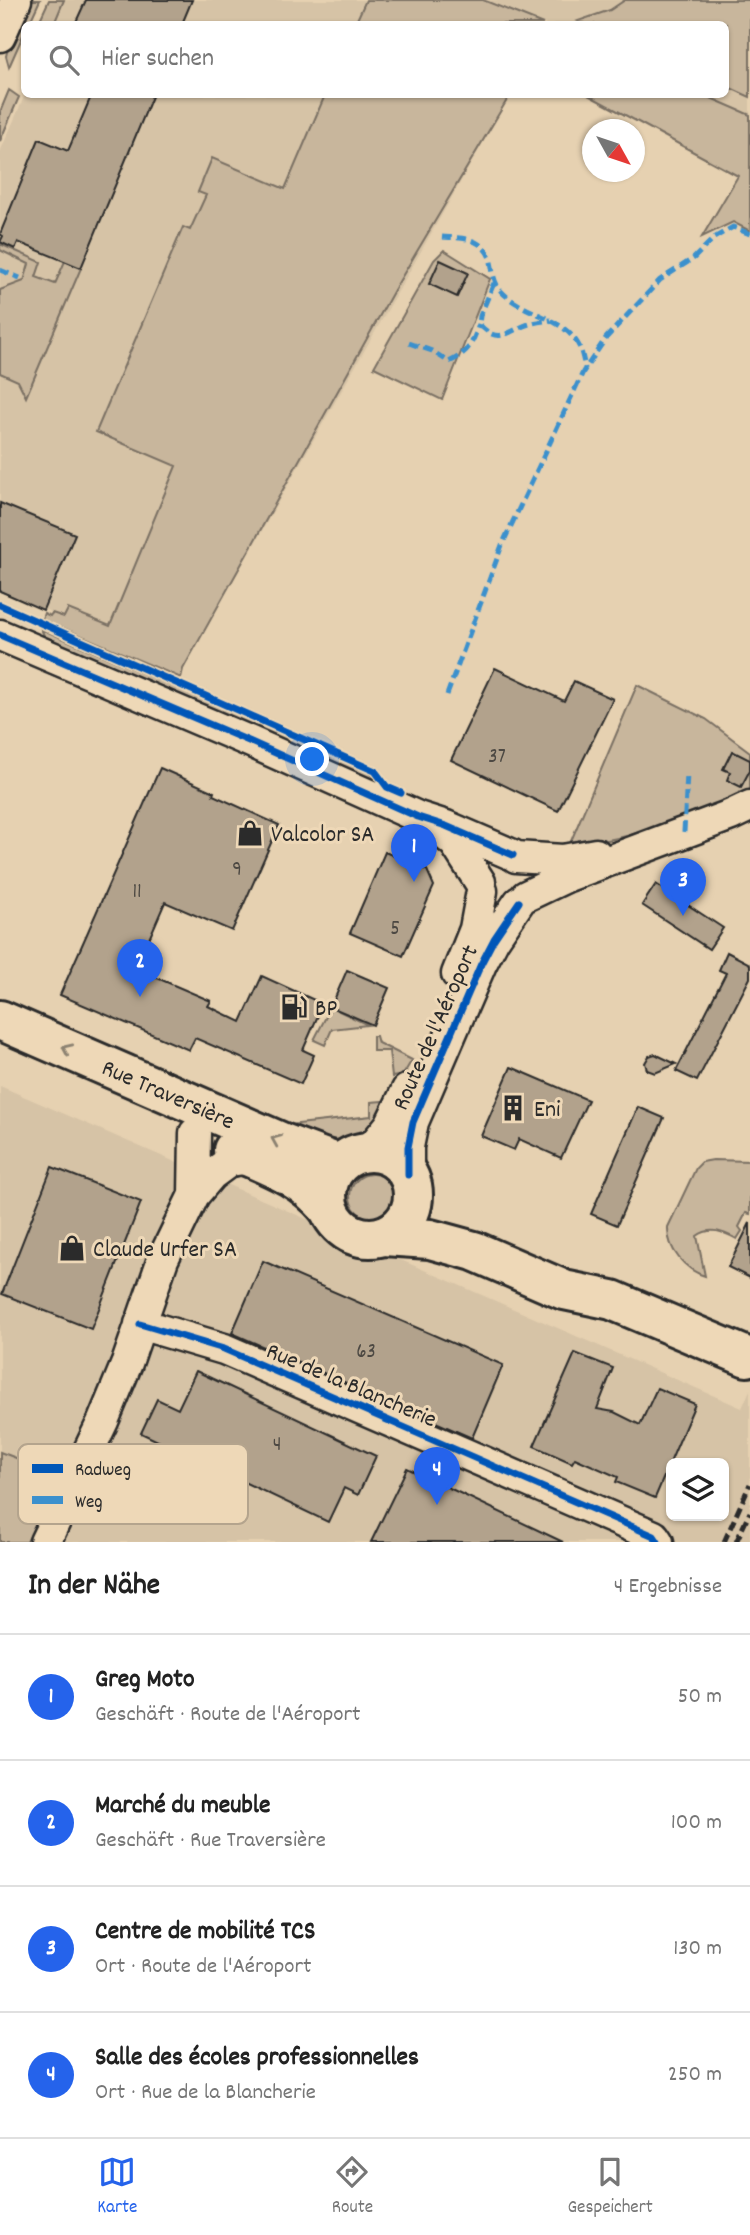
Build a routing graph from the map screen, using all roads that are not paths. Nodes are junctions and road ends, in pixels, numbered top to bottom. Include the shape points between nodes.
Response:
1 (16, 0) edge
2 (0, 36) edge
3 (0, 635) edge
4 (750, 806) edge
5 (426, 820) junction
6 (654, 843) junction
7 (514, 856) junction
8 (481, 886) junction
9 (523, 899) junction
10 (0, 1020) edge
11 (0, 1049) edge
12 (195, 1133) junction
13 (251, 1158) junction
14 (354, 1158) junction
15 (411, 1185) junction
16 (194, 1195) junction
17 (328, 1208) junction
18 (384, 1236) junction
19 (612, 1300) junction
20 (141, 1324) junction
21 (747, 1357) dead end
22 (92, 1444) edge
23 (54, 1524) edge
24 (45, 1542) edge
25 (658, 1542) edge

1 - 2 street
3 - 5 street, Route de l'Aéroport
4 - 6 street, Route de l'Aéroport
5 - 7 street, Route de l'Aéroport
5 - 8 street, Route de l'Aéroport via 455,844
6 - 7 street, Route de l'Aéroport via 563,860
6 - 9 street, Route de l'Aéroport
7 - 8 street via 489,860
7 - 9 street via 531,874 530,890
8 - 9 street via 486,897 498,905
8 - 14 street, Route de l'Aéroport via 475,929 408,1088 390,1125
9 - 15 street, Route de l'Aéroport via 481,964 413,1122 409,1133
14 -> 10 main road, Rue Traversière via 283,1143
11 - 12 main road, Rue Traversière
12 - 13 main road, Rue Traversière
12 - 16 street
13 - 16 street via 230,1161
13 - 17 main road, Rue Traversière via 294,1177
14 - 15 main road via 382,1153 393,1158
14 - 17 main road via 328,1184
15 - 18 main road via 407,1218
15 - 19 main road via 427,1208 451,1223 565,1269
16 - 20 street via 163,1259
17 - 18 main road via 341,1227 354,1235
18 - 19 main road via 448,1243 564,1290
19 - 21 main road
20 - 22 street
20 - 25 street, Rue de la Blancherie via 224,1349 629,1525
23 - 24 street

